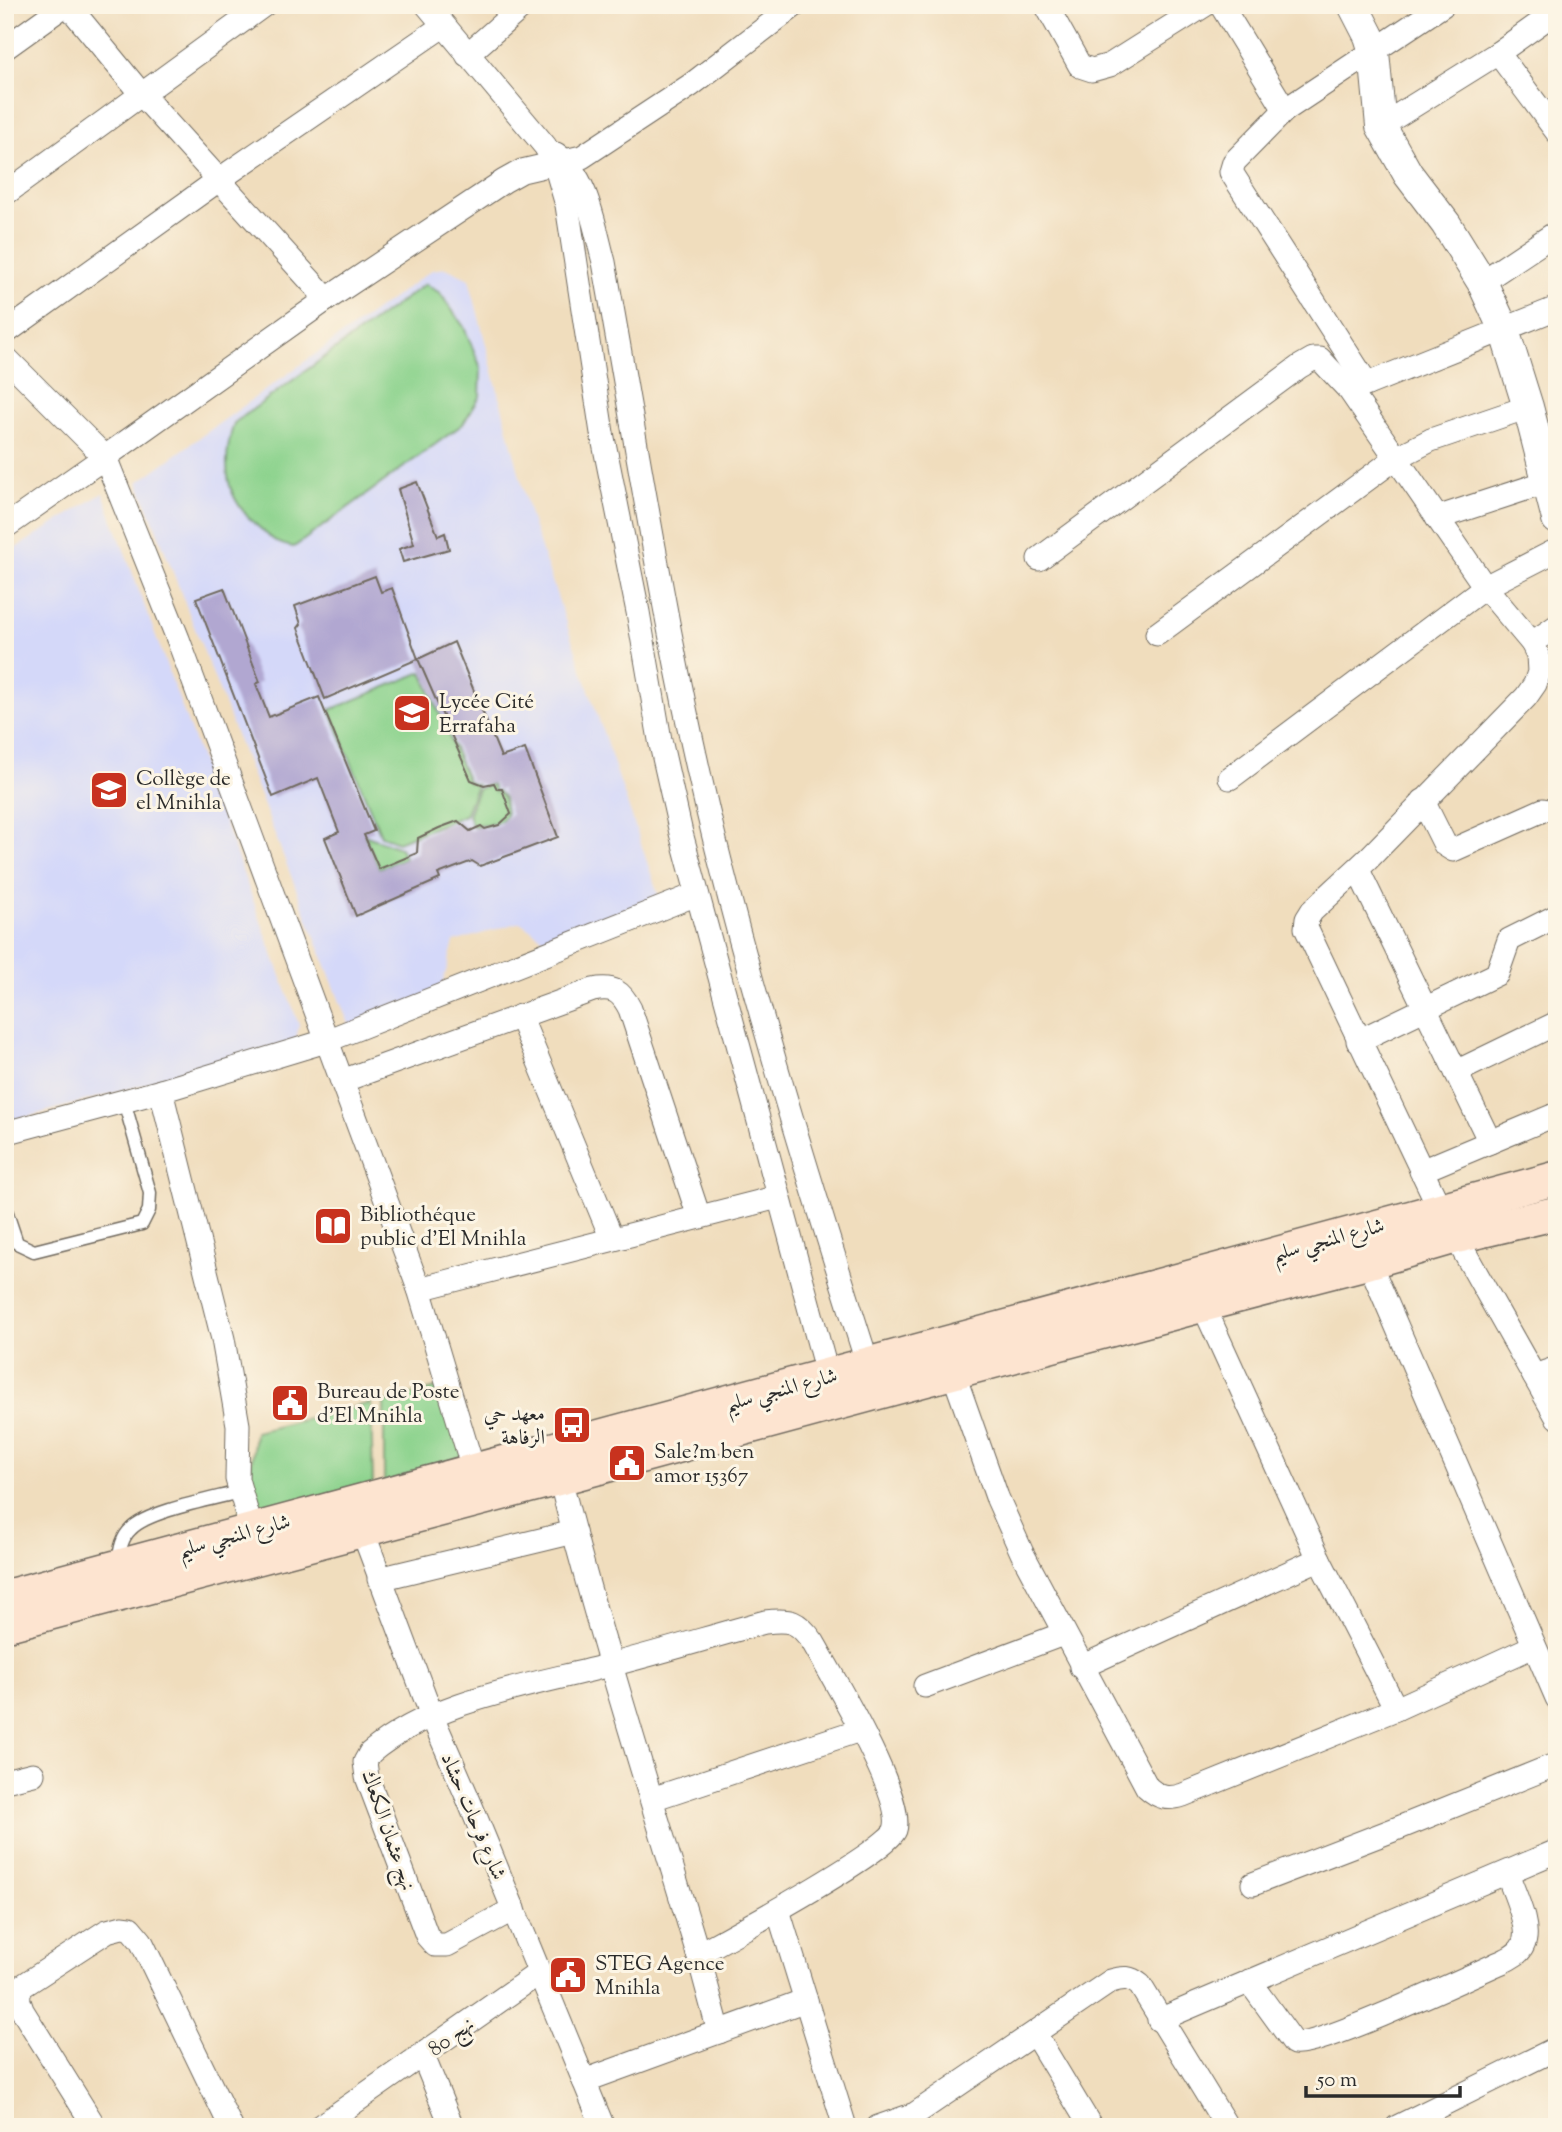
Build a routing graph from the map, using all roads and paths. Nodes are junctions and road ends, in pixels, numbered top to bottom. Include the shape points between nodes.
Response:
1 (66, 5) edge
2 (264, 5) edge
3 (427, 5) edge
4 (524, 5) edge
5 (795, 5) edge
6 (1046, 5) edge
7 (1205, 5) edge
8 (1221, 5) edge
9 (1353, 5) edge
10 (1443, 5) edge
11 (1557, 11) edge
12 (443, 26) junction
13 (5, 48) edge
14 (1374, 52) junction
15 (1498, 53) junction
16 (467, 55) junction
17 (142, 95) junction
18 (1285, 110) junction
19 (1381, 125) junction
20 (1557, 132) edge
21 (555, 157) junction
22 (220, 179) junction
23 (5, 194) edge
24 (1557, 232) edge
25 (1482, 282) junction
26 (327, 299) junction
27 (1557, 308) edge
28 (1504, 330) junction
29 (5, 333) edge
30 (5, 357) edge
31 (1358, 388) junction
32 (1528, 407) junction
33 (105, 457) junction
34 (1396, 457) junction
35 (1547, 482) junction
36 (1437, 518) junction
37 (1557, 519) edge
38 (5, 527) edge
39 (1557, 550) edge
40 (1039, 559) dead end
41 (1485, 587) junction
42 (1557, 626) edge
43 (1157, 634) dead end
44 (1532, 643) junction
45 (690, 732) junction
46 (660, 740) junction
47 (1230, 778) dead end
48 (1423, 801) junction
49 (1543, 810) dead end
50 (1357, 870) junction
51 (697, 894) junction
52 (1557, 916) edge
53 (1425, 1007) junction
54 (520, 1016) junction
55 (1557, 1023) edge
56 (326, 1041) junction
57 (1358, 1041) junction
58 (1456, 1072) junction
59 (342, 1082) junction
60 (161, 1091) junction
61 (124, 1101) junction
62 (1557, 1114) edge
63 (5, 1133) edge
64 (1489, 1142) junction
65 (1421, 1171) junction
66 (1557, 1178) edge
67 (778, 1197) junction
68 (5, 1207) edge
69 (1557, 1213) edge
70 (699, 1217) junction
71 (1447, 1223) junction
72 (612, 1240) junction
73 (1369, 1262) junction
74 (419, 1289) junction
75 (1203, 1305) junction
76 (867, 1365) junction
77 (1557, 1368) edge
78 (954, 1372) junction
79 (1534, 1376) junction
80 (828, 1377) junction
81 (1557, 1417) edge
82 (474, 1472) junction
83 (561, 1479) junction
84 (239, 1492) junction
85 (357, 1517) junction
86 (252, 1531) junction
87 (574, 1532) junction
88 (1319, 1559) junction
89 (119, 1566) junction
90 (379, 1579) junction
91 (5, 1597) edge
92 (5, 1625) edge
93 (1063, 1633) junction
94 (1534, 1646) junction
95 (612, 1665) junction
96 (1081, 1667) junction
97 (925, 1686) dead end
98 (1557, 1698) edge
99 (1396, 1709) junction
100 (432, 1716) junction
101 (860, 1730) junction
102 (1557, 1764) edge
103 (33, 1774) dead end
104 (5, 1782) edge
105 (652, 1799) junction
106 (1557, 1851) edge
107 (1507, 1873) junction
108 (1253, 1884) dead end
109 (514, 1909) junction
110 (778, 1910) junction
111 (698, 1954) junction
112 (539, 1973) junction
113 (1249, 1981) junction
114 (806, 2000) junction
115 (1159, 2020) junction
116 (719, 2032) junction
117 (1035, 2034) junction
118 (1557, 2048) edge
119 (423, 2056) junction
120 (584, 2081) junction
121 (919, 2120) edge
122 (95, 2127) edge
123 (231, 2127) edge
124 (319, 2127) edge
125 (452, 2127) edge
126 (603, 2127) edge
127 (845, 2127) edge
128 (878, 2127) edge
129 (1091, 2127) edge
130 (1227, 2127) edge
131 (1397, 2127) edge

1 - 13 street
1 - 17 street
2 - 17 street
3 - 12 street
4 - 16 street
5 - 21 street via 691,85 593,151 582,157
6 - 7 street via 1080,66 1092,69 1111,65
8 - 18 street
9 - 14 street
10 - 14 street
11 - 15 street
12 - 16 street
12 - 22 street
14 - 18 street
14 - 19 street
15 - 19 street
15 - 20 street
16 - 21 street
17 - 22 street
17 - 23 street
18 - 31 street via 1234,162 1231,172
19 - 25 street via 1408,174
21 - 26 street via 504,181
21 - 45 street via 576,175 604,262
21 - 46 street
22 - 26 street
22 - 29 street
24 - 25 street
25 - 28 street
26 - 33 street
27 - 28 street
28 - 31 street
28 - 32 street
30 - 33 street
31 - 34 street
31 - 40 street via 1325,362 1306,362
32 - 34 street
32 - 35 street
33 - 38 street
33 - 56 street via 178,639
34 - 36 street
34 - 43 street
35 - 36 street
35 - 37 street
36 - 41 street
39 - 41 street
41 - 44 street
41 - 47 street
42 - 44 street
44 - 48 street via 1539,672 1530,691
45 - 46 street
45 - 76 street via 792,1126
46 - 51 street
48 - 49 street via 1445,845 1453,850
48 - 50 street
50 - 53 street
50 - 57 street via 1312,911 1306,928
51 - 56 street
51 - 67 street
52 - 53 street via 1509,940 1497,974
53 - 57 street
53 - 58 street
54 - 59 street
54 - 70 street via 593,990 616,989 625,997
54 - 72 street
55 - 58 street
56 - 59 street
56 - 60 street
57 - 65 street
58 - 64 street
59 - 74 street
60 - 61 street
60 - 84 street via 234,1392
61 - 63 street
61 - 68 lane via 150,1193 142,1224 34,1251 17,1243
62 - 64 street
64 - 65 street
65 - 71 street
66 - 71 main road, شارع المنجي سليم
67 - 70 street
67 - 80 street
69 - 71 main road, شارع المنجي سليم
70 - 72 street
71 - 73 main road, شارع المنجي سليم
71 - 76 main road, شارع المنجي سليم
71 - 79 street
72 - 74 street
73 - 75 main road, شارع المنجي سليم
73 - 94 street
74 - 82 street
75 - 78 main road, شارع المنجي سليم
75 - 88 street
76 - 80 main road, شارع المنجي سليم
77 - 79 street
78 - 83 main road, شارع المنجي سليم
78 - 93 street via 997,1497
79 - 81 street
80 - 82 main road, شارع المنجي سليم
82 - 85 main road, شارع المنجي سليم
83 - 85 main road, شارع المنجي سليم
83 - 87 street
84 - 86 street
84 - 89 lane via 141,1521 125,1535
85 - 86 main road, شارع المنجي سليم
85 - 90 street, شارع فرحات حشاد
85 - 92 main road, شارع المنجي سليم
86 - 89 main road, شارع المنجي سليم
87 - 90 street
87 - 95 street
88 - 96 street
88 - 99 street
89 - 91 main road, شارع المنجي سليم
90 - 100 street, شارع فرحات حشاد
93 - 96 street
93 - 97 street
94 - 98 street
94 - 99 street
95 - 100 street via 492,1695
95 - 101 street via 765,1622 794,1622 813,1642
95 - 105 street
96 - 99 street via 1147,1787 1163,1798 1184,1795
100 - 109 street, شارع فرحات حشاد
100 - 109 street, نهج عثمان الكعاك via 378,1745 365,1762 366,1777 427,1936 435,1945 447,1945
101 - 105 street
101 - 110 street via 891,1795 897,1815 895,1832 880,1847
102 - 108 street
103 - 104 street
105 - 111 street
106 - 107 street
107 - 113 street
107 - 113 street via 1526,1929 1519,1952 1339,2032 1294,2043
109 - 112 street, شارع فرحات حشاد
110 - 111 street
110 - 114 street
111 - 116 street
112 - 119 street, نهج 80
112 - 120 street, شارع فرحات حشاد
113 - 115 street
114 - 116 street
114 - 127 street
115 - 117 street via 1140,1986 1123,1977
115 - 130 street
116 - 120 street
117 - 121 street
117 - 129 street
118 - 131 street
119 - 124 street, نهج 80
119 - 125 street
120 - 126 street, شارع فرحات حشاد
121 - 128 street
122 - 123 street via 18,1998 21,1987 107,1931 122,1927 131,1928 141,1941

